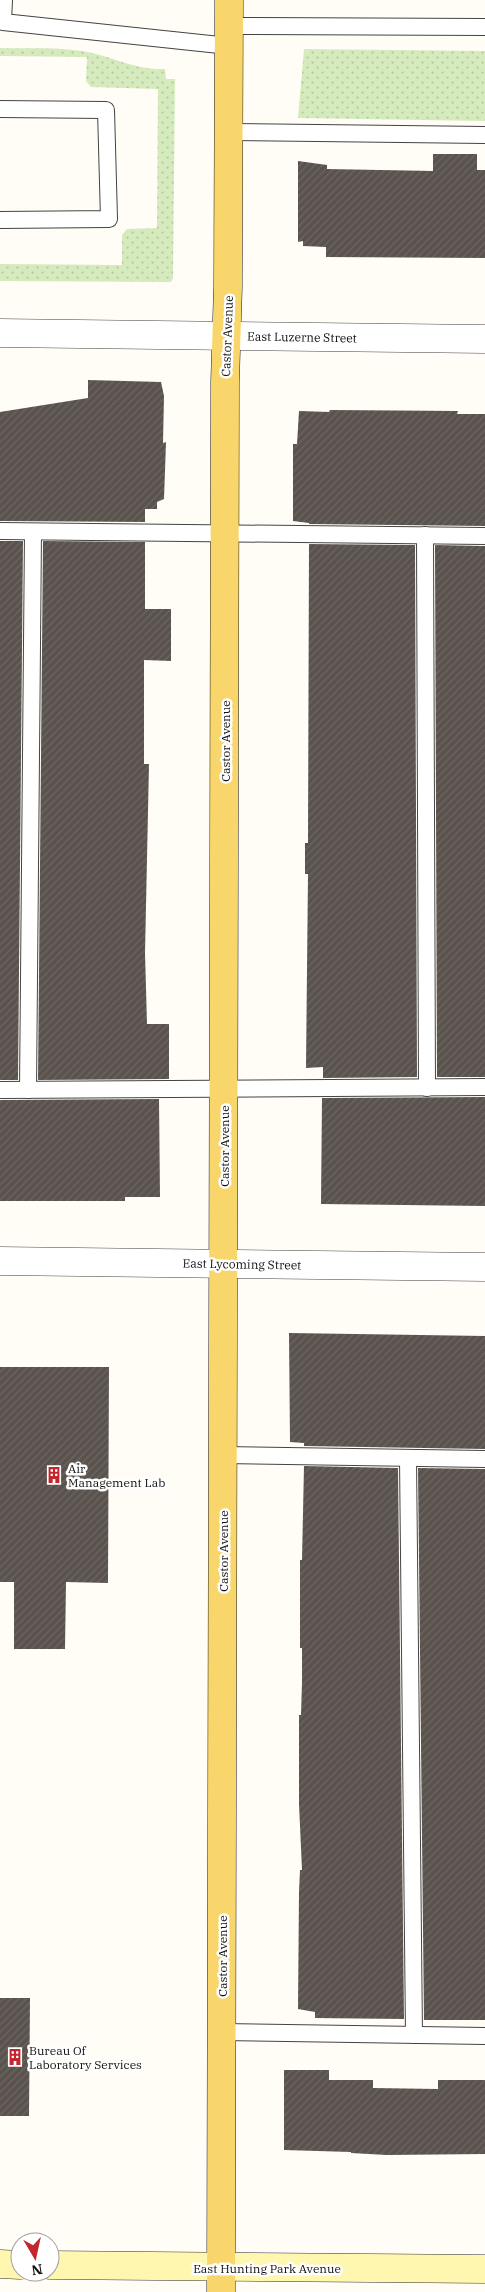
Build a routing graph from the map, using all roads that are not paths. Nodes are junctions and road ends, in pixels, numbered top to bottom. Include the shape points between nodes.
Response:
1 (4, 0) edge
2 (1, 22) edge
3 (229, 24) edge
4 (485, 27) edge
5 (0, 109) edge
6 (228, 132) junction
7 (485, 136) edge
8 (0, 220) edge
9 (0, 333) edge
10 (226, 336) junction
11 (485, 338) edge
12 (0, 531) edge
13 (33, 532) junction
14 (225, 533) junction
15 (425, 535) junction
16 (485, 536) edge
17 (485, 1087) edge
18 (224, 1088) junction
19 (427, 1088) junction
20 (0, 1090) edge
21 (28, 1090) junction
22 (0, 1261) edge
23 (224, 1264) junction
24 (485, 1267) edge
25 (223, 1455) junction
26 (408, 1458) junction
27 (485, 1459) edge
28 (222, 2032) junction
29 (414, 2035) junction
30 (485, 2036) edge
31 (60, 2266) edge
32 (485, 2269) edge
33 (221, 2280) edge

1 - 2 lane
2 - 3 lane
3 - 4 lane
3 - 6 main road, Castor Avenue
5 - 8 lane via 106,110 109,219
6 - 7 lane
6 - 10 main road, Castor Avenue
9 - 10 street, East Luzerne Street
10 - 11 street, East Luzerne Street
10 - 14 main road, Castor Avenue
12 - 13 lane
13 - 14 lane
13 - 21 lane
14 - 15 lane
14 - 18 main road, Castor Avenue
15 - 16 lane
15 - 19 lane
17 - 19 lane
18 - 19 lane
18 - 21 lane
18 - 23 main road, Castor Avenue
20 - 21 lane
22 - 23 street, East Lycoming Street
23 - 24 street, East Lycoming Street
23 - 25 main road, Castor Avenue
25 - 26 lane
25 - 28 main road, Castor Avenue
26 - 27 lane
26 - 29 lane
28 - 29 lane
28 - 33 main road, Castor Avenue
29 - 30 lane
31 - 33 main road, East Hunting Park Avenue
32 - 33 main road, East Hunting Park Avenue

